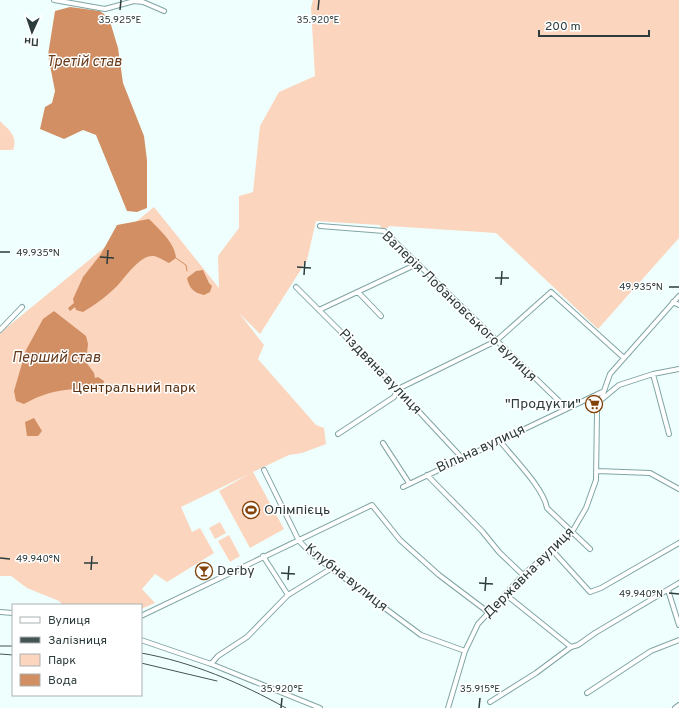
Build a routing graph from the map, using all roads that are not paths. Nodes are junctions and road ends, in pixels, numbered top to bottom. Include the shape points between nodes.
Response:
1 (54, 0) edge
2 (164, 11) dead end
3 (320, 226) dead end
4 (417, 264) junction
5 (296, 287) dead end
6 (358, 292) junction
7 (679, 296) edge
8 (673, 302) junction
9 (679, 305) edge
10 (22, 307) dead end
11 (319, 310) junction
12 (380, 316) dead end
13 (0, 330) edge
14 (496, 341) junction
15 (624, 358) junction
16 (679, 369) edge
17 (653, 374) junction
18 (398, 389) junction
19 (602, 392) junction
20 (601, 400) junction
21 (566, 408) junction
22 (338, 434) dead end
23 (669, 434) dead end
24 (500, 441) junction
25 (383, 443) dead end
26 (463, 459) junction
27 (264, 470) dead end
28 (597, 471) junction
29 (427, 475) junction
30 (409, 483) junction
31 (403, 487) dead end
32 (679, 489) edge
33 (572, 532) junction
34 (299, 541) junction
35 (679, 543) edge
36 (590, 549) dead end
37 (552, 550) junction
38 (263, 556) junction
39 (332, 568) junction
40 (523, 575) junction
41 (679, 583) edge
42 (668, 590) junction
43 (505, 594) junction
44 (288, 595) junction
45 (0, 612) edge
46 (488, 612) junction
47 (12, 613) edge
48 (142, 616) edge
49 (679, 625) edge
50 (142, 640) edge
51 (679, 640) edge
52 (571, 647) junction
53 (465, 651) junction
54 (211, 664) junction
55 (587, 693) dead end
56 (490, 702) dead end
57 (679, 705) edge
58 (320, 708) edge
59 (448, 708) edge
60 (675, 708) edge

1 - 2 street via 105,9 134,1 144,2
3 - 4 street, Валерія Лобановського вулиця via 384,231
4 - 6 street
4 - 14 street, Валерія Лобановського вулиця
5 - 11 street, Різдвяна вулиця
6 - 11 street
6 - 12 street
7 - 8 street, Державна вулиця
8 - 9 street
8 - 15 street, Державна вулиця
10 - 13 street
11 - 18 street, Різдвяна вулиця
14 - 15 street via 551,292
14 - 18 street
14 - 21 street, Валерія Лобановського вулиця
15 - 19 street, Державна вулиця via 610,374
16 - 17 street
17 - 20 street via 619,386
17 - 23 street
18 - 22 street via 394,397
18 - 26 street, Різдвяна вулиця
19 - 20 street, Державна вулиця
19 - 21 street, Вільна вулиця
20 - 28 street, Державна вулиця via 597,411
21 - 24 street, Вільна вулиця
24 - 26 street, Вільна вулиця
24 - 33 street via 536,486 547,508
25 - 30 street
26 - 29 street, Вільна вулиця
27 - 34 street, Клубна вулиця
28 - 32 street via 650,473
28 - 33 street, Державна вулиця via 586,508
29 - 30 street, Вільна вулиця
29 - 40 street
30 - 31 street, Вільна вулиця
33 - 36 street
33 - 37 street, Державна вулиця
34 - 38 street
34 - 39 street, Клубна вулиця
34 - 46 street via 372,505 400,540 439,575
35 - 37 street via 590,592
37 - 40 street, Державна вулиця
38 - 44 street
38 - 48 street
39 - 44 street
39 - 53 street, Клубна вулиця via 421,635
40 - 43 street, Державна вулиця
41 - 42 street
42 - 49 street
42 - 52 street
43 - 46 street, Державна вулиця
43 - 52 street
44 - 54 street via 247,637 218,656
45 - 47 street
46 - 53 street, Державна вулиця via 478,624
50 - 54 street
51 - 55 street via 651,651
52 - 56 street
53 - 59 street, Державна вулиця
54 - 58 street
57 - 60 street

